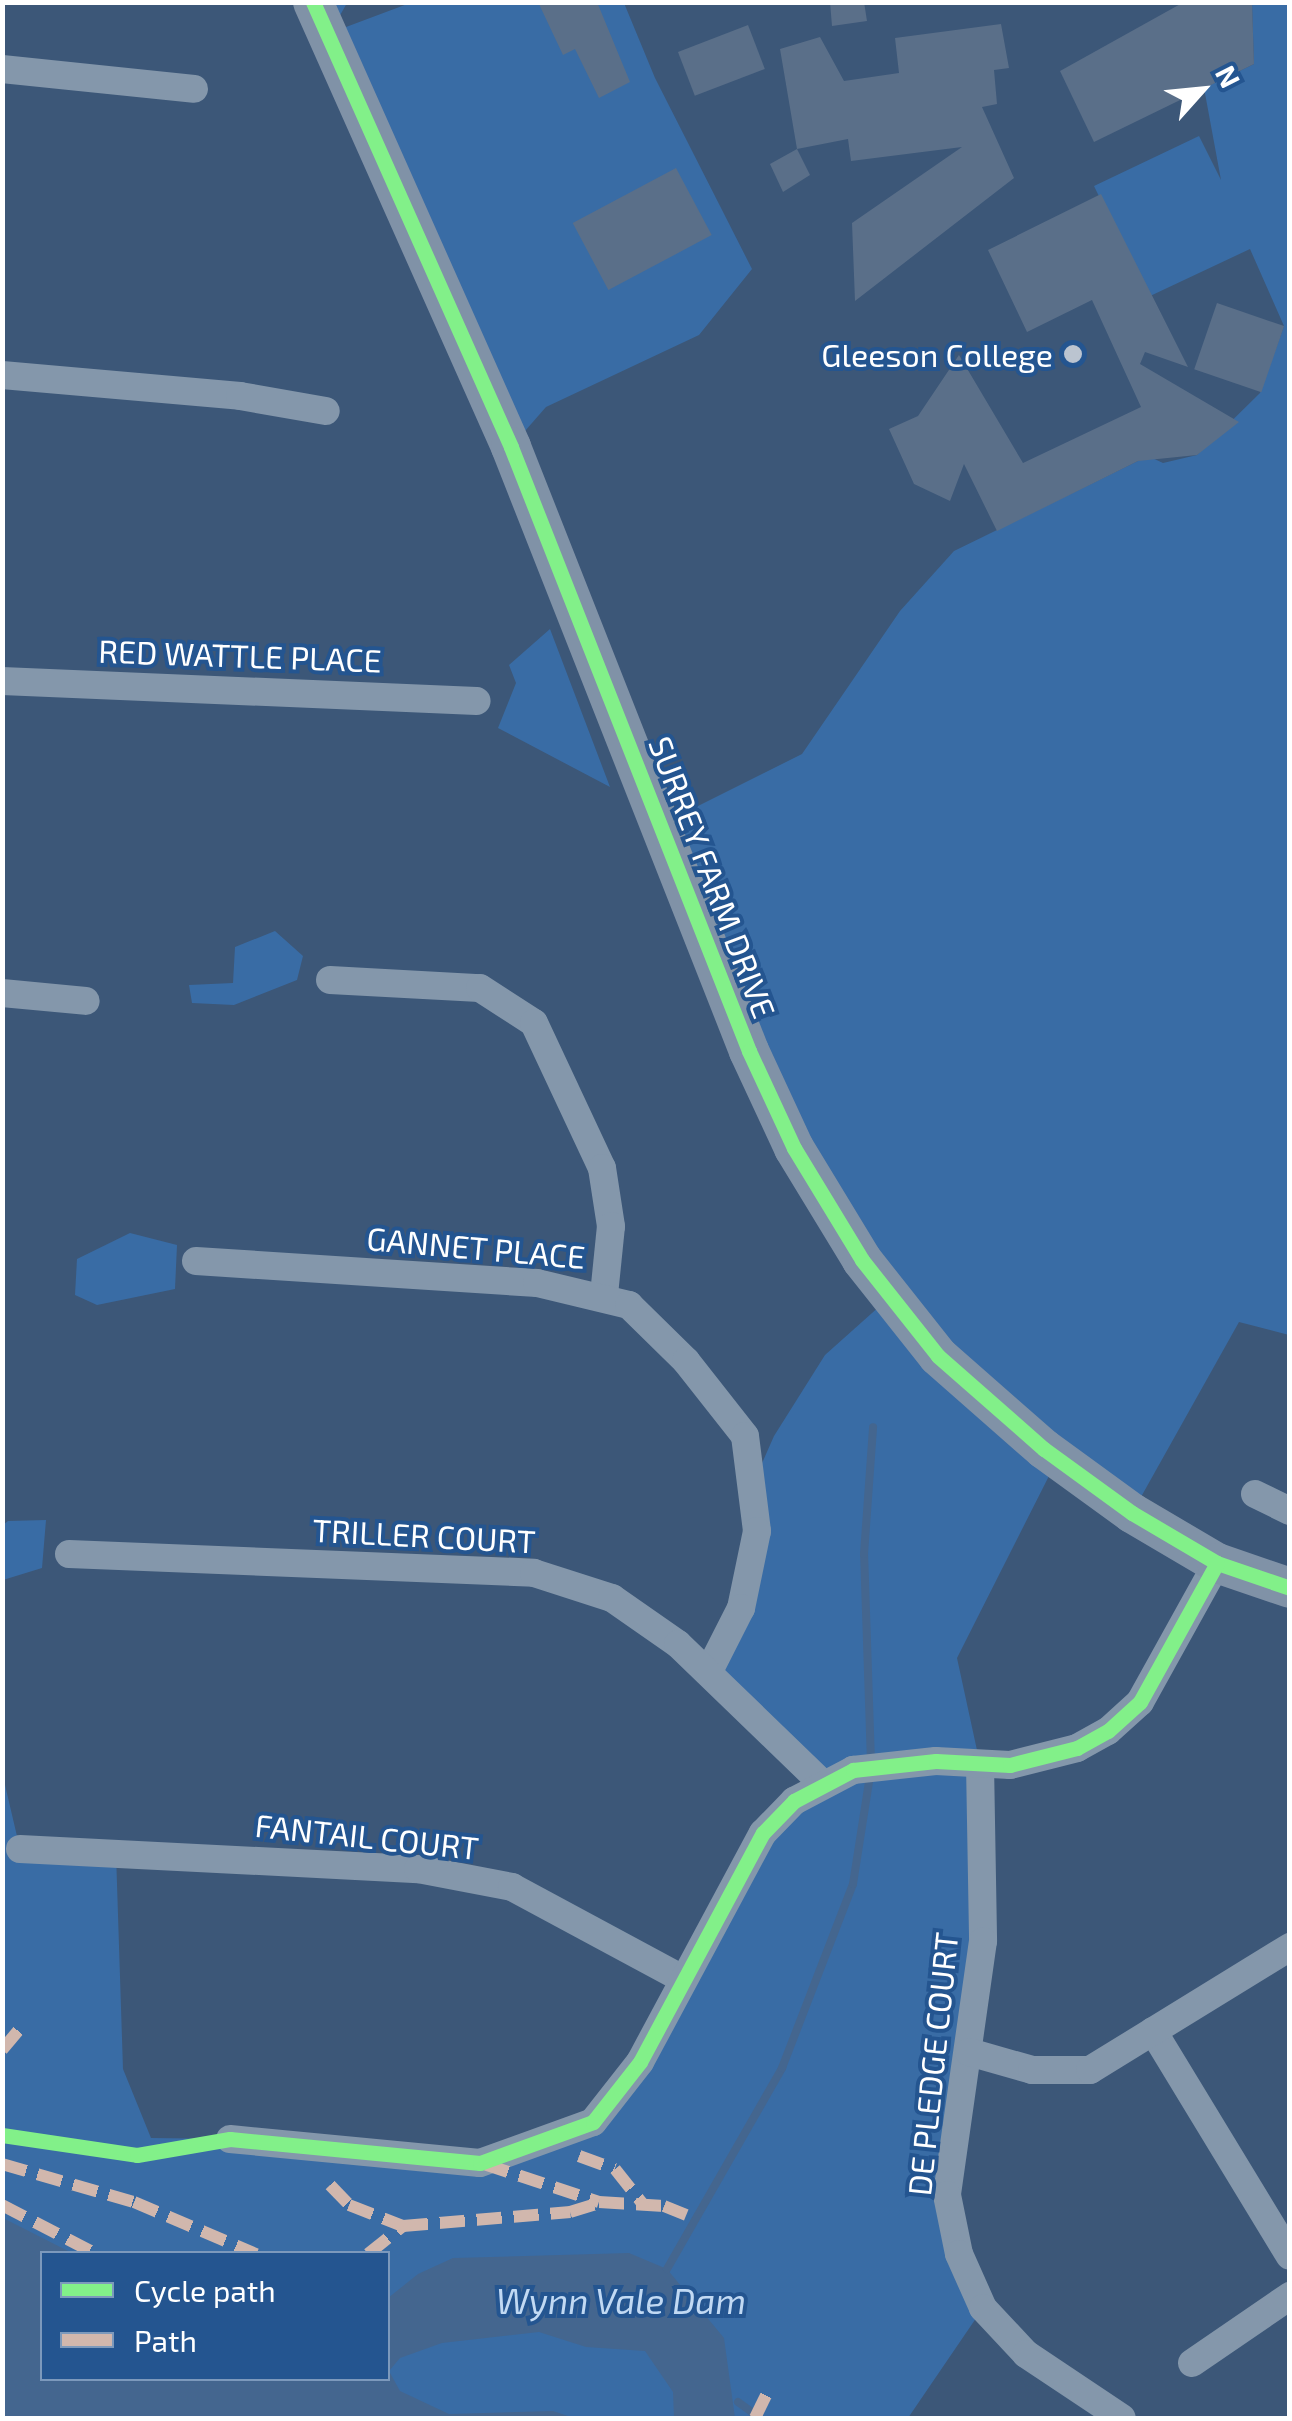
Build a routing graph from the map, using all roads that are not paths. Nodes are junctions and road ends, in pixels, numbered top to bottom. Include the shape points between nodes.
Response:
1 (314, 2) edge
2 (2, 69) edge
3 (194, 89) dead end
4 (2, 375) edge
5 (326, 411) dead end
6 (2, 681) edge
7 (477, 700) dead end
8 (330, 980) dead end
9 (2, 993) edge
10 (86, 1002) dead end
11 (196, 1261) dead end
12 (604, 1295) junction
13 (1254, 1494) dead end
14 (1290, 1511) edge
15 (69, 1554) dead end
16 (1217, 1562) junction
17 (1290, 1588) edge
18 (710, 1669) junction
19 (980, 1764) junction
20 (821, 1782) junction
21 (20, 1849) dead end
22 (1290, 1946) edge
23 (682, 1979) junction
24 (1153, 2031) junction
25 (969, 2052) junction
26 (230, 2139) dead end
27 (1290, 2256) edge
28 (1290, 2296) edge
29 (1192, 2364) dead end
30 (1122, 2418) edge

1 - 16 street, SURREY FARM DRIVE via 511,447 749,1051 794,1148 862,1260 938,1356 1044,1449 1132,1514
2 - 3 street
4 - 5 street via 240,396
6 - 7 street, RED WATTLE PLACE via 10,687
8 - 12 street via 480,988 534,1023 602,1168 611,1226
9 - 10 street
11 - 12 street, GANNET PLACE via 536,1284
12 - 18 street, GANNET PLACE via 629,1305 686,1361 744,1436 757,1531 741,1608
13 - 14 street
15 - 18 street, TRILLER COURT via 534,1572 612,1598
16 - 17 street, SURREY FARM DRIVE
16 - 19 street via 1140,1702 1108,1731 1041,1760
18 - 20 street, TRILLER COURT
19 - 20 street via 887,1766
19 - 25 street, DE PLEDGE COURT via 983,1941
20 - 23 street via 763,1833
21 - 23 street, FANTAIL COURT via 399,1868 512,1887
22 - 24 street
23 - 26 street via 640,2062 593,2122 534,2148 480,2163
24 - 25 street via 1090,2070 1032,2070
24 - 27 street
25 - 30 street, DE PLEDGE COURT via 947,2195 959,2254 983,2308 1026,2354
28 - 29 street

